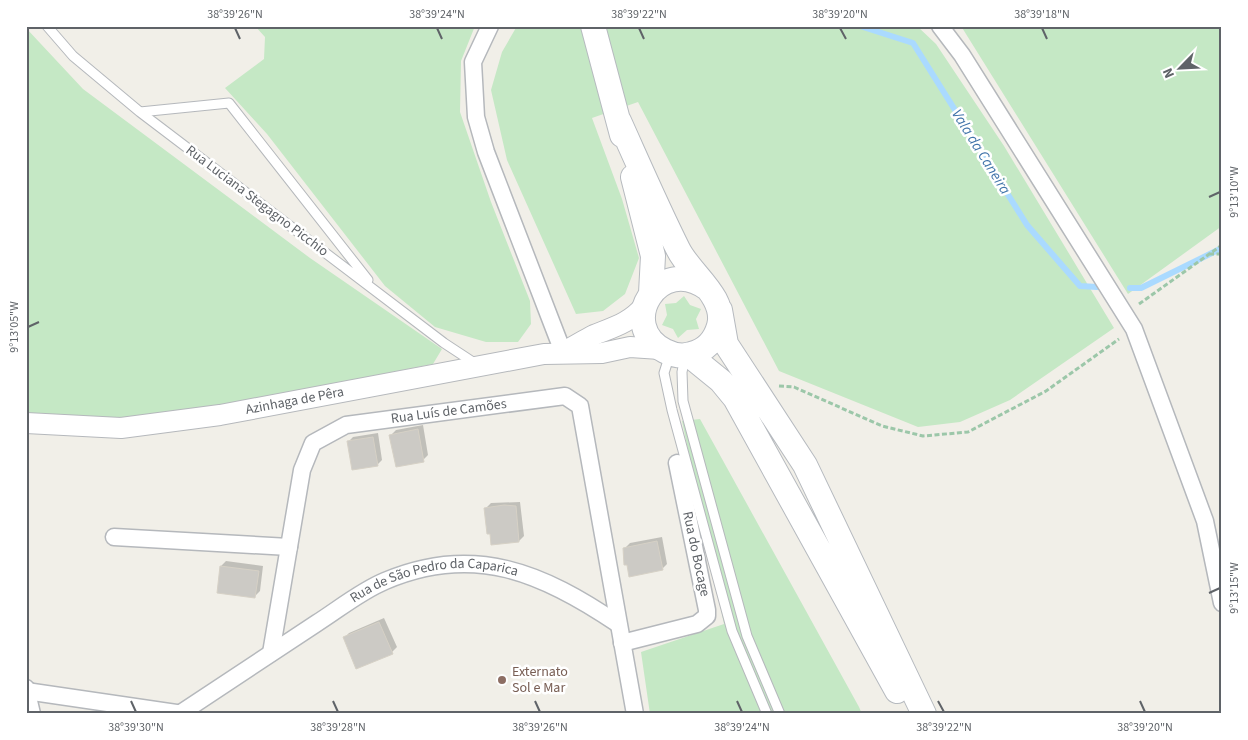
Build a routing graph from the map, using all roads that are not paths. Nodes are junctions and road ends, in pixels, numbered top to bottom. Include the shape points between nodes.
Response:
1 (46, 26) edge
2 (490, 26) edge
3 (593, 26) edge
4 (940, 26) edge
5 (140, 112) junction
6 (619, 121) junction
7 (708, 289) junction
8 (376, 291) junction
9 (648, 299) junction
10 (720, 310) junction
11 (563, 352) junction
12 (676, 353) junction
13 (477, 365) junction
14 (26, 423) edge
15 (677, 463) dead end
16 (114, 537) dead end
17 (289, 547) junction
18 (1222, 603) edge
19 (618, 624) junction
20 (622, 643) junction
21 (271, 653) junction
22 (26, 690) edge
23 (182, 713) edge
24 (32, 714) edge
25 (635, 714) edge
26 (767, 714) edge
27 (780, 714) edge
28 (909, 714) edge
29 (924, 714) edge

1 - 5 lane, Rua Luciana Stegagno Picchio via 73,56
2 - 11 street via 473,62 476,117 486,152
3 - 6 main road
4 - 18 street via 962,55 1134,329 1205,521
5 - 8 lane, Rua Luciana Stegagno Picchio
5 - 8 lane via 229,103
6 - 7 main road via 679,252
6 - 9 main road via 651,241 653,256
7 - 9 main road via 694,280 677,278 661,284
7 - 10 main road
8 - 13 lane, Rua Luciana Stegagno Picchio
9 - 11 street, Azinhaga de Pêra via 622,325 594,335
9 - 12 main road via 643,318 646,333
10 - 12 main road via 719,326 713,340 703,349
10 - 29 main road via 726,344 805,465
11 - 12 street, Azinhaga de Pêra via 602,352 630,347
11 - 13 street, Azinhaga de Pêra
12 - 26 lane via 664,373 672,410 732,631
12 - 27 lane via 682,372 683,401 747,636
12 - 28 main road via 720,381 735,398
13 - 14 street, Azinhaga de Pêra via 220,414 121,428
15 - 20 street, Rua do Bocage via 707,616 697,624
16 - 17 street
17 - 19 street, Rua Luís de Camões via 302,470 313,443 346,425 565,396 580,406
17 - 21 street, Rua Luís de Camões
19 - 20 street
19 - 21 street, Rua de São Pedro da Caparica via 572,594 523,572 492,566 438,564 376,585
20 - 25 street
21 - 23 street, Rua de São Pedro da Caparica
22 - 23 street
22 - 24 street

